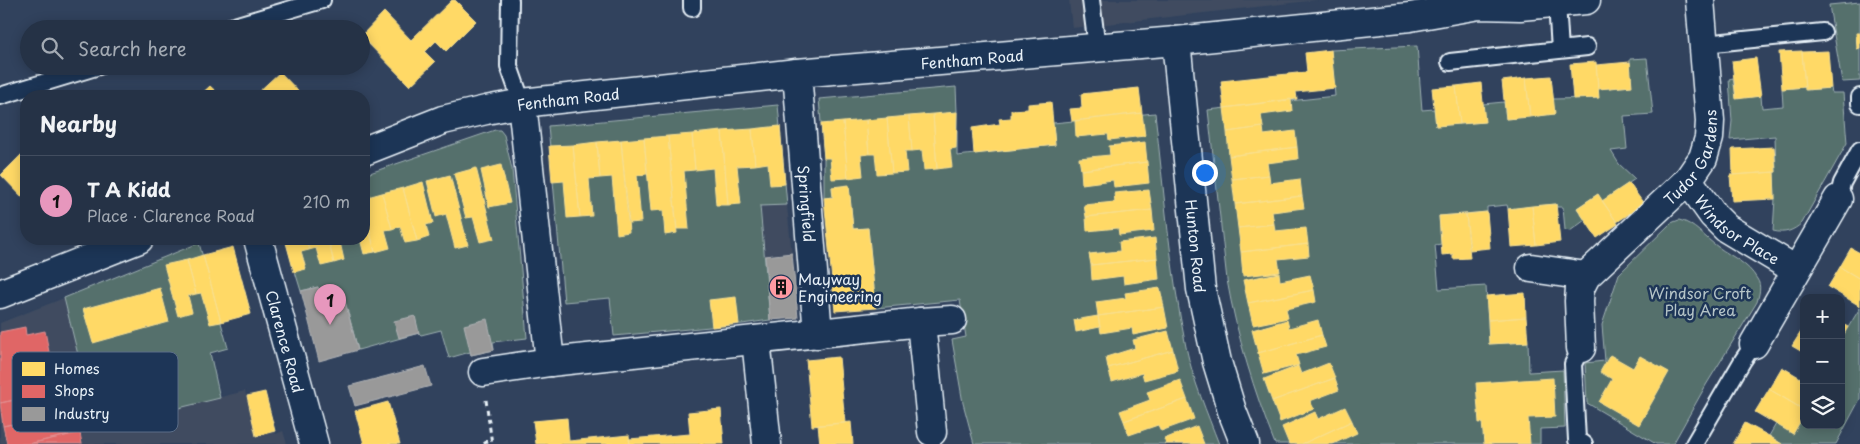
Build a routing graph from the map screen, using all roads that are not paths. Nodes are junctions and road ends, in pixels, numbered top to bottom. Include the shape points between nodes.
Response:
1 (322, 0) edge
2 (510, 0) edge
3 (1091, 0) edge
4 (1586, 0) edge
5 (1700, 0) edge
6 (1479, 2) edge
7 (1557, 3) junction
8 (254, 20) edge
9 (1823, 32) dead end
10 (1176, 42) junction
11 (1704, 44) junction
12 (1587, 47) dead end
13 (1097, 48) junction
14 (1560, 50) junction
15 (1450, 62) dead end
16 (797, 73) junction
17 (69, 75) edge
18 (0, 96) edge
19 (1860, 97) edge
20 (522, 103) junction
21 (1860, 104) edge
22 (370, 149) edge
23 (1860, 150) edge
24 (1688, 180) junction
25 (1838, 199) joint
26 (124, 245) edge
27 (260, 245) edge
28 (1531, 268) dead end
29 (1796, 270) junction
30 (1586, 276) junction
31 (0, 294) edge
32 (952, 320) dead end
33 (921, 322) junction
34 (818, 334) junction
35 (756, 340) junction
36 (1754, 344) joint
37 (1581, 348) joint
38 (550, 362) junction
39 (483, 372) road end
40 (932, 432) dead end
41 (314, 444) edge
42 (767, 444) edge
43 (1245, 444) edge
44 (1584, 444) edge
45 (1694, 444) edge

1 - 8 lane
2 - 20 lane via 510,66
3 - 13 lane
4 - 7 street, Fentham Road
5 - 11 street, Tudor Gardens
6 - 7 street, Fentham Road via 1520,6
6 - 10 street, Fentham Road via 1410,18
7 - 14 lane
9 - 11 lane
10 - 13 street, Fentham Road
10 - 43 street, Hunton Road via 1201,289 1217,362
11 - 24 street, Tudor Gardens via 1709,138 1703,158
12 - 14 lane
13 - 16 street, Fentham Road
14 - 15 lane
16 - 20 street, Fentham Road
16 - 34 street, Springfield
17 - 18 lane
19 - 21 lane
20 - 22 street, Fentham Road via 443,120
20 - 38 street
23 - 25 lane via 1842,183
24 - 29 street, Windsor Place via 1726,228
24 - 30 street, Tudor Gardens
25 - 29 street, Windsor Place
26 - 31 street
27 - 41 street, Clarence Road
28 - 30 street
29 - 36 street, Windsor Place
30 - 37 street via 1580,288 1579,301
32 - 33 street
33 - 34 street
33 - 40 street
34 - 35 street
35 - 38 street
35 - 42 street
36 - 45 lane
37 - 44 lane via 1573,364 1577,440
38 - 39 street

